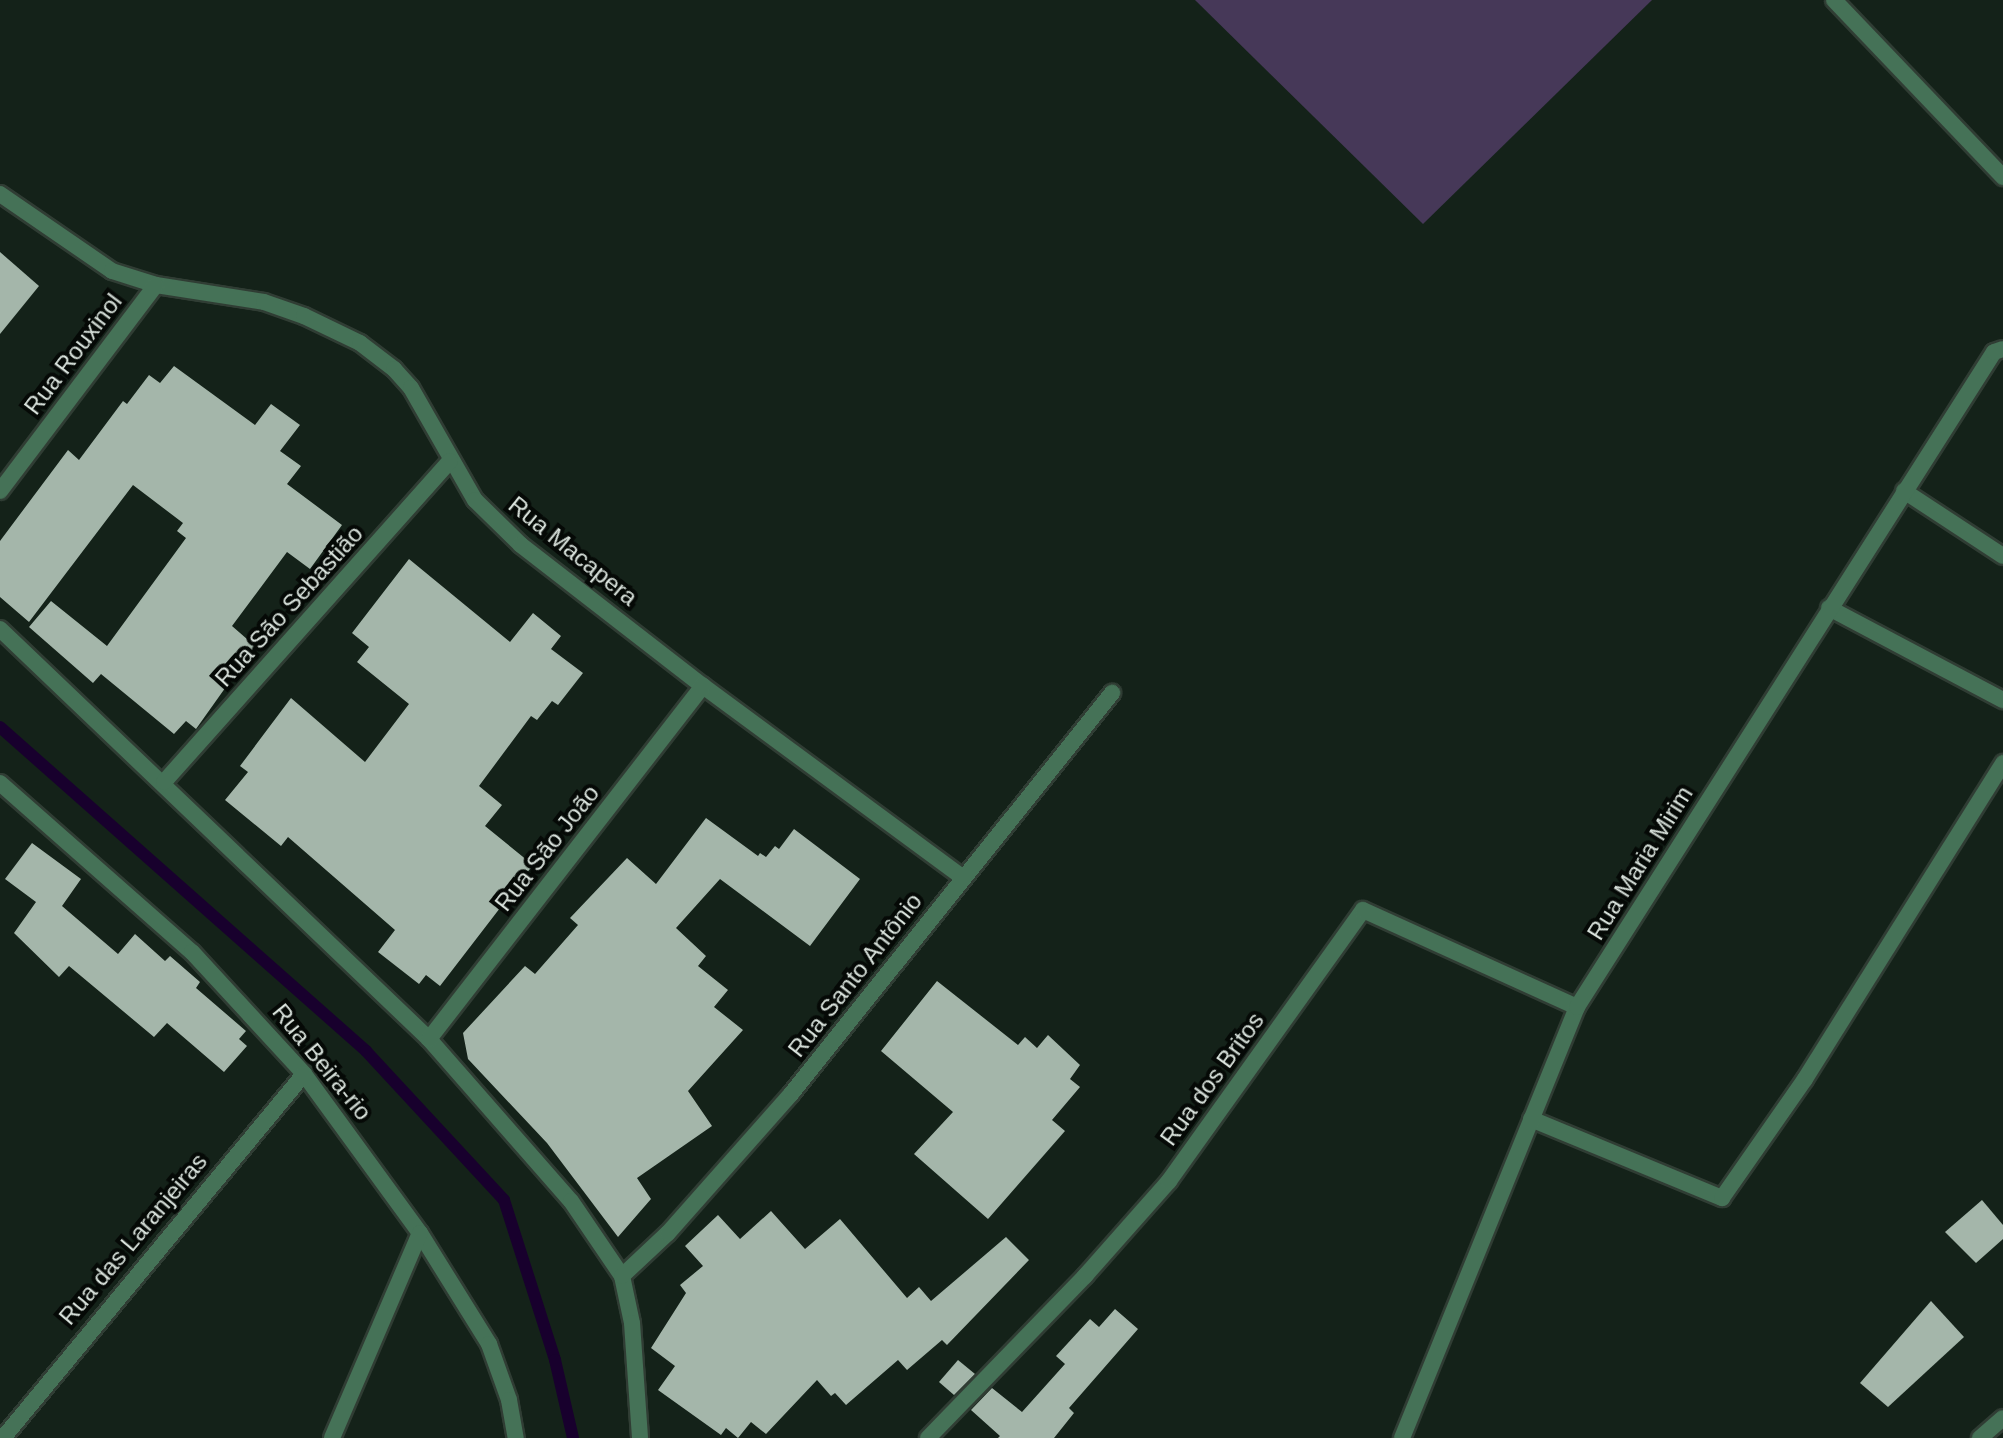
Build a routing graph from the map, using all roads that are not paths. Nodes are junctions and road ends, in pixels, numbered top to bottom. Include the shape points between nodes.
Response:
1 (1834, 0) edge
2 (2003, 177) edge
3 (0, 194) edge
4 (156, 285) junction
5 (1998, 350) edge
6 (450, 461) junction
7 (0, 491) edge
8 (1904, 491) junction
9 (2003, 556) edge
10 (1829, 608) junction
11 (0, 629) edge
12 (703, 686) junction
13 (1112, 693) dead end
14 (2003, 700) edge
15 (2003, 763) edge
16 (164, 782) junction
17 (0, 783) edge
18 (963, 878) junction
19 (1577, 1007) junction
20 (429, 1039) junction
21 (304, 1074) junction
22 (1531, 1119) junction
23 (420, 1233) junction
24 (622, 1276) junction
25 (2003, 1418) edge
26 (3, 1438) edge
27 (332, 1438) edge
28 (516, 1438) edge
29 (640, 1438) edge
30 (928, 1438) edge
31 (1402, 1438) edge
32 (1980, 1438) edge

1 - 2 street
3 - 4 street, Rua Macapera via 112,271
4 - 6 street, Rua Macapera via 264,302 360,343 411,388
4 - 7 street, Rua Rouxinol
5 - 8 street, Rua Maria Mirim
6 - 12 street, Rua Macapera via 475,500 521,545
6 - 16 street, Rua São Sebastião
8 - 9 street
8 - 10 street, Rua Maria Mirim
10 - 14 street
10 - 19 street, Rua Maria Mirim
11 - 16 street
12 - 18 street, Rua Macapera
12 - 20 street, Rua São João
13 - 18 street, Rua Santo Antônio
15 - 22 street via 1805,1079 1722,1198
16 - 20 street
17 - 21 street, Rua Beira-rio via 192,952
18 - 24 street, Rua Santo Antônio via 791,1094 668,1233
19 - 22 street, Rua Maria Mirim
19 - 30 street, Rua dos Britos via 1363,910 1169,1181
20 - 24 street via 571,1201
21 - 23 street, Rua Beira-rio
21 - 26 street, Rua das Laranjeiras
22 - 31 street, Rua Maria Mirim
23 - 27 street
23 - 28 street, Rua Beira-rio via 489,1344
24 - 29 street via 632,1323
25 - 32 street

